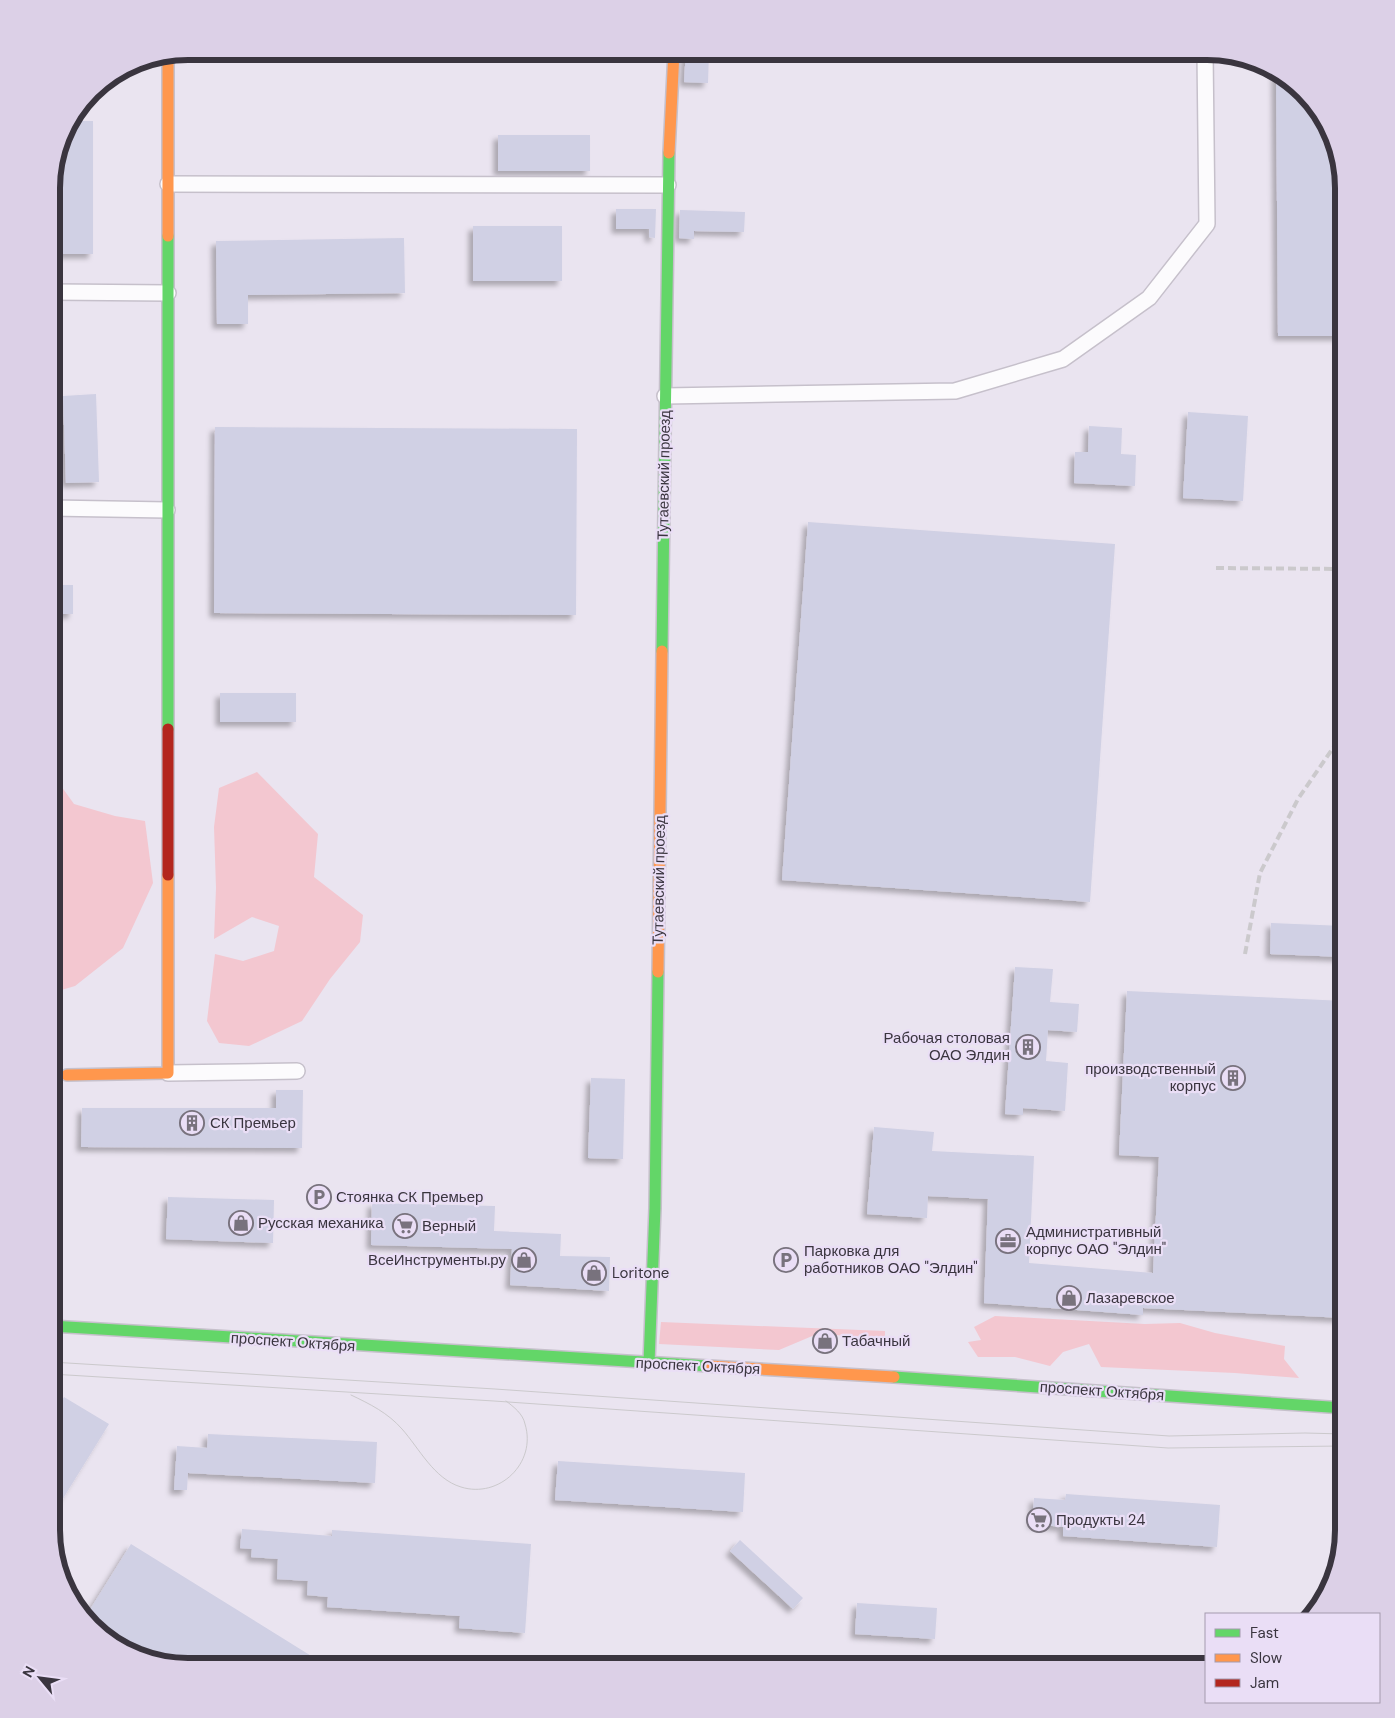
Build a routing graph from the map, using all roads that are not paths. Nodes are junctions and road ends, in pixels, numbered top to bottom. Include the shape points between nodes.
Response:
1 (674, 60) edge
2 (1205, 60) edge
3 (168, 61) edge
4 (168, 184) junction
5 (668, 184) junction
6 (60, 292) edge
7 (168, 292) junction
8 (665, 396) junction
9 (60, 508) edge
10 (167, 510) junction
11 (297, 1071) dead end
12 (168, 1073) junction
13 (67, 1075) dead end
14 (60, 1327) edge
15 (649, 1363) junction
16 (1335, 1407) edge

1 - 5 street, Тутаевский проезд
2 - 8 street via 1207,224 1149,298 1063,359 955,391
3 - 4 street
4 - 5 street
4 - 7 street
5 - 8 street, Тутаевский проезд
6 - 7 street
7 - 10 street
8 - 15 street, Тутаевский проезд via 655,1208
9 - 10 street
10 - 12 street
11 - 12 street
12 - 13 street
14 - 15 street, проспект Октября
15 - 16 street, проспект Октября

